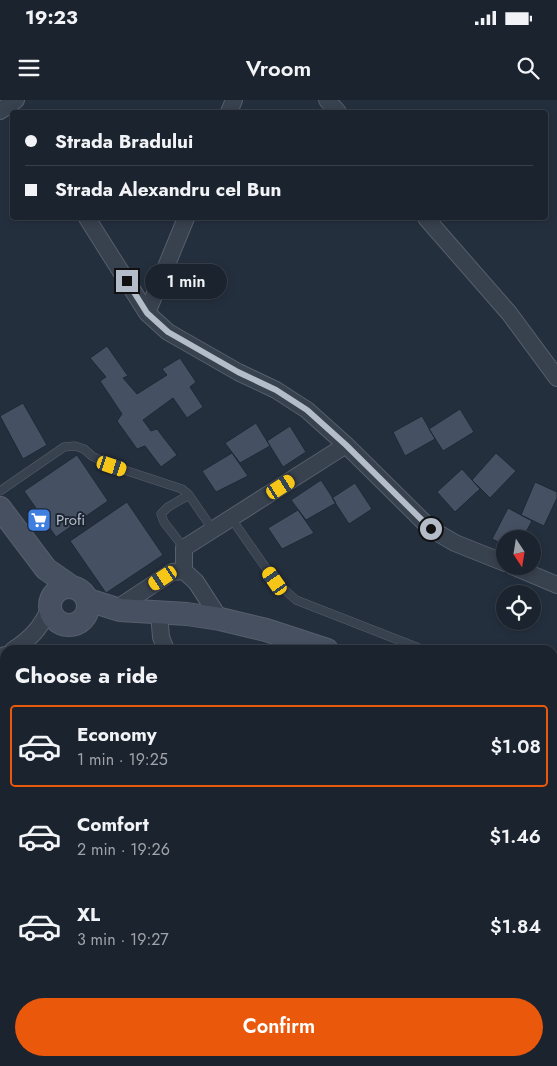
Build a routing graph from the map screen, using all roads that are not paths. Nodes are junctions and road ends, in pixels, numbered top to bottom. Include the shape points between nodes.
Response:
1 (327, 100) edge
2 (17, 105) edge
3 (0, 110) edge
4 (336, 110) edge
5 (88, 220) edge
6 (185, 220) edge
7 (428, 220) edge
8 (147, 313) junction
9 (557, 378) edge
10 (346, 445) junction
11 (0, 491) edge
12 (189, 495) junction
13 (0, 508) edge
14 (232, 518) junction
15 (213, 530) junction
16 (184, 548) junction
17 (496, 559) edge
18 (46, 569) junction
19 (184, 571) junction
20 (534, 575) edge
21 (557, 584) edge
22 (201, 588) junction
23 (81, 602) junction
24 (51, 604) junction
25 (118, 610) junction
26 (159, 612) junction
27 (187, 614) junction
28 (220, 619) junction
29 (21, 645) edge
30 (164, 645) edge
31 (312, 645) edge
32 (411, 645) edge

1 - 4 street
2 - 3 street
5 - 8 street
6 - 8 street
7 - 9 street via 508,313
8 - 10 street via 168,332 307,410
10 - 14 street
10 - 17 street via 431,529 454,543
11 - 12 lane via 64,447 75,446 112,466 182,489
12 - 15 lane
12 - 16 lane via 161,514
13 - 18 street
14 - 15 street
14 - 32 lane via 275,581 296,600
15 - 16 street
16 - 19 street
18 - 23 street
18 - 24 street
19 - 22 street
19 - 25 street via 172,572
20 - 21 street
22 - 27 street via 196,604
22 - 28 street
23 - 24 street via 61,589
23 - 24 street via 76,624 65,625 55,619
23 - 25 street
24 - 29 street via 40,627
25 - 26 street
26 - 27 street
26 - 30 street
27 - 28 street
28 - 31 street

